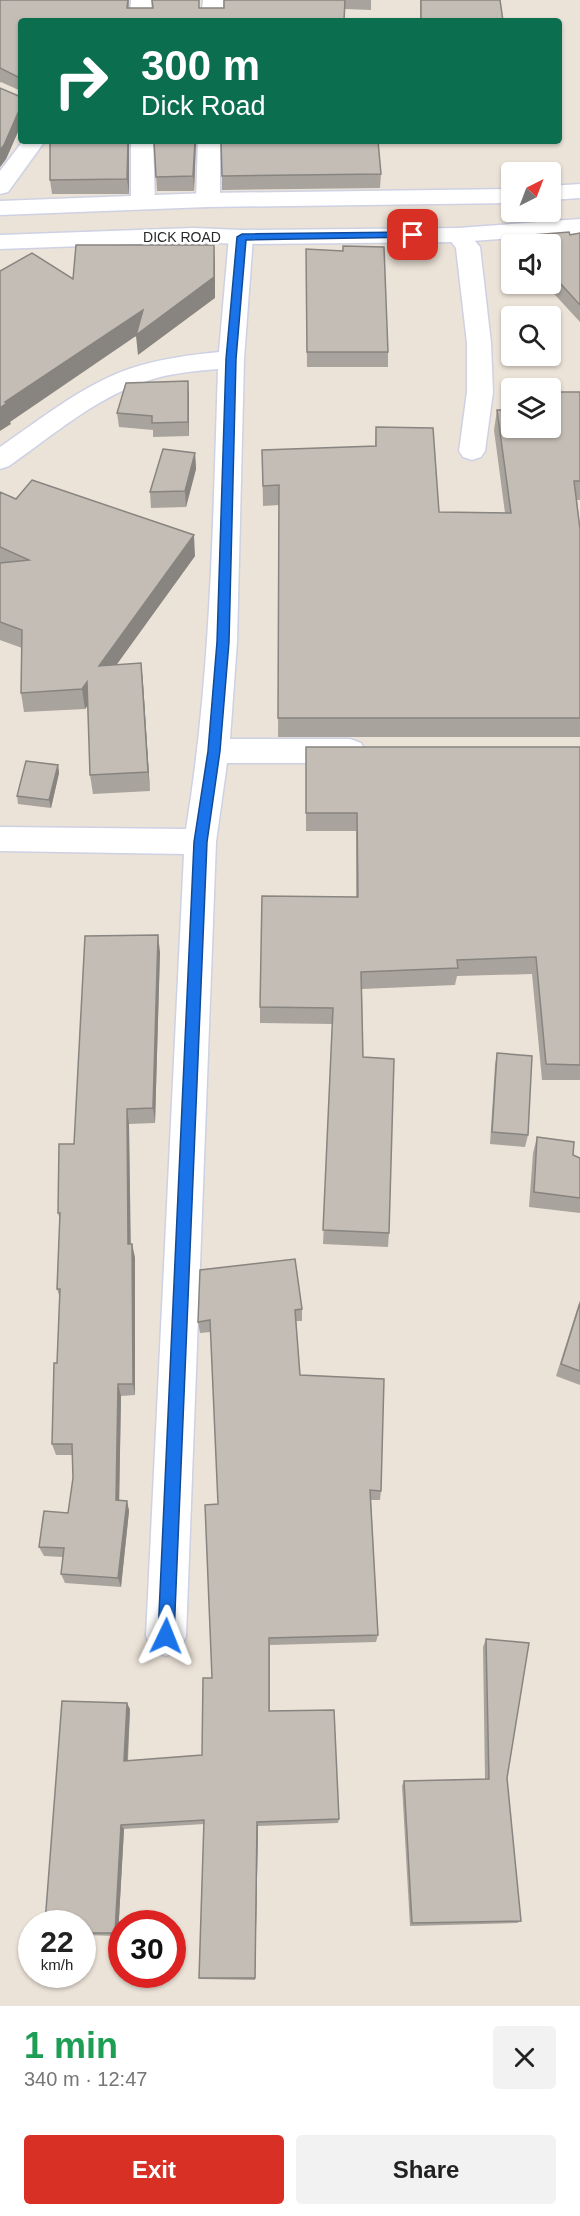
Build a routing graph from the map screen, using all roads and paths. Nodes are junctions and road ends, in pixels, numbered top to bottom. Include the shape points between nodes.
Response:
1 (141, 0) edge
2 (213, 0) edge
3 (141, 18) edge
4 (212, 18) edge
5 (32, 144) edge
6 (142, 144) edge
7 (209, 144) edge
8 (0, 187) edge
9 (580, 191) edge
10 (561, 192) edge
11 (501, 196) edge
12 (208, 200) junction
13 (143, 202) junction
14 (0, 208) edge
15 (580, 226) edge
16 (458, 235) junction
17 (242, 237) junction
18 (0, 242) edge
19 (231, 359) junction
20 (472, 451) dead end
21 (0, 460) edge
22 (214, 751) junction
23 (378, 751) edge
24 (0, 839) edge
25 (200, 842) junction
26 (166, 1636) dead end

1 - 3 street
2 - 4 street
5 - 8 street
6 - 13 street
7 - 12 street
9 - 10 street
11 - 12 street
12 - 13 street
13 - 14 street
15 - 16 street, DICK ROAD
16 - 17 street, DICK ROAD
16 - 20 street via 468,247 479,343 480,392
17 - 18 street, DICK ROAD via 193,235
17 - 19 street
19 - 21 street via 166,368 129,378 89,399
19 - 22 street via 223,642
22 - 23 street
22 - 25 street
24 - 25 street
25 - 26 street

